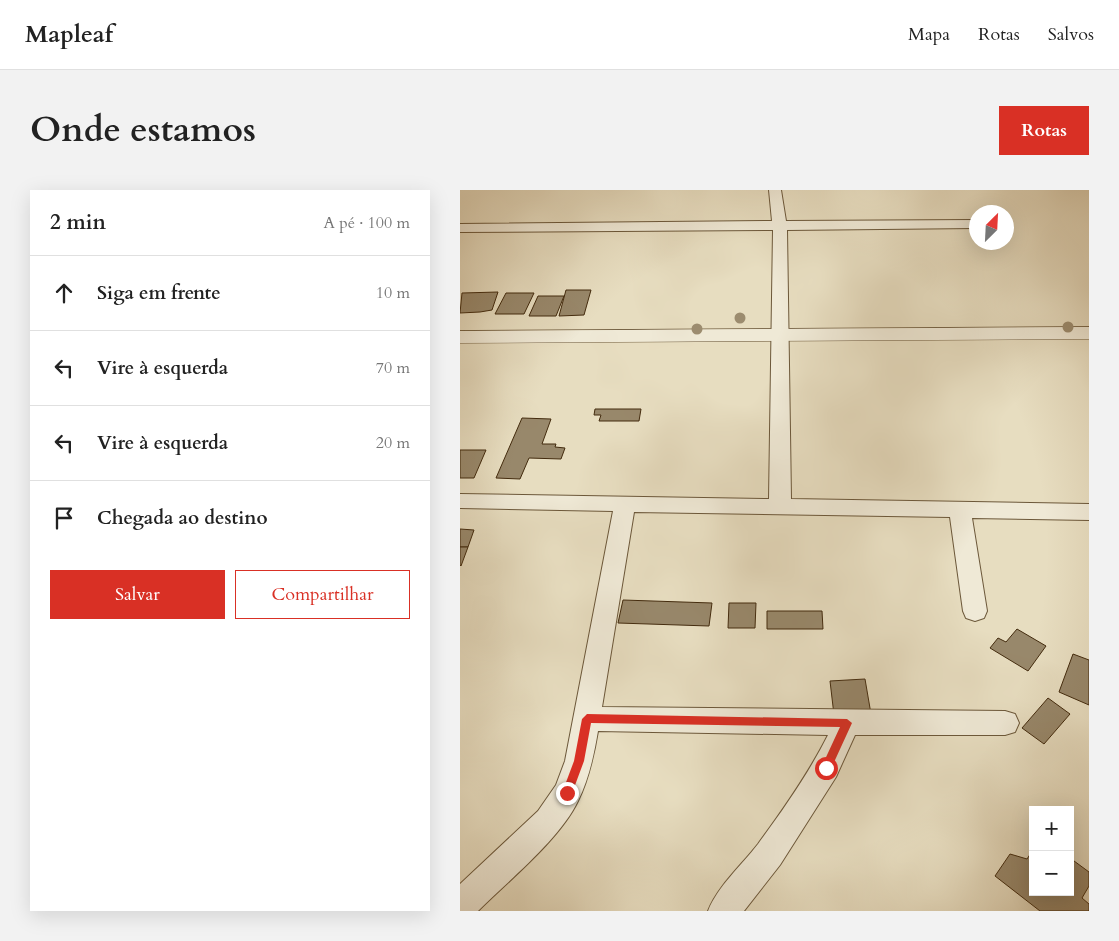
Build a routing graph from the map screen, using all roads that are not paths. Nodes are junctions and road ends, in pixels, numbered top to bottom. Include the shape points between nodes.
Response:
1 (775, 190) edge
2 (969, 224) edge
3 (780, 226) junction
4 (460, 228) edge
5 (1089, 321) edge
6 (460, 324) edge
7 (779, 328) junction
8 (1089, 333) edge
9 (460, 337) edge
10 (460, 501) edge
11 (625, 503) junction
12 (780, 505) junction
13 (960, 509) junction
14 (1089, 512) edge
15 (975, 611) dead end
16 (587, 719) junction
17 (847, 723) junction
18 (1005, 723) dead end
19 (460, 906) edge
20 (724, 911) edge

1 - 3 street
2 - 3 street
3 - 4 street
3 - 7 street
5 - 7 street
6 - 7 street
7 - 8 street
7 - 9 street
7 - 12 street
10 - 11 street
11 - 12 street
11 - 16 street
12 - 13 street
13 - 14 street
13 - 15 street
16 - 17 street
16 - 19 street via 579,761 567,793 553,814
17 - 18 street
17 - 20 street via 826,768 769,854

